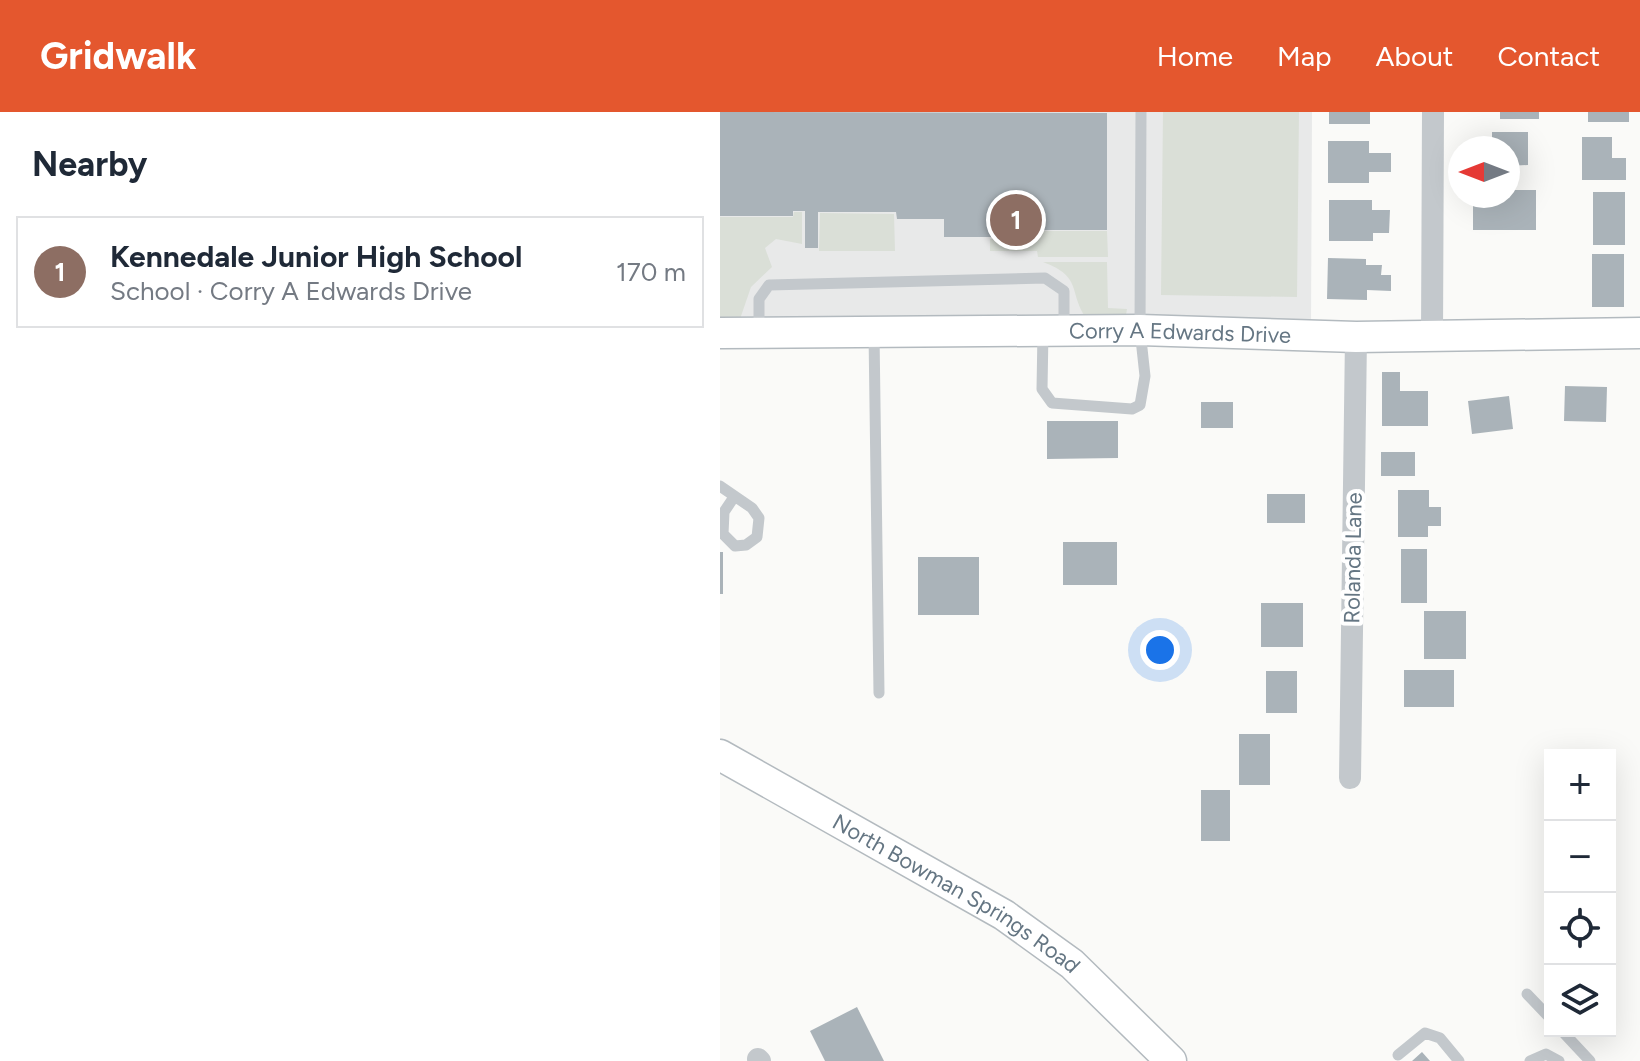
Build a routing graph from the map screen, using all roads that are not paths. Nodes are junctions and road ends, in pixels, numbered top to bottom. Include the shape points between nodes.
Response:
1 (1141, 112) edge
2 (1433, 112) edge
3 (1140, 330) junction
4 (1053, 332) junction
5 (720, 333) edge
6 (759, 333) junction
7 (874, 333) junction
8 (1640, 333) edge
9 (1432, 336) junction
10 (1356, 337) junction
11 (720, 486) edge
12 (734, 497) dead end
13 (879, 693) dead end
14 (720, 755) edge
15 (1350, 778) dead end
16 (1527, 994) dead end
17 (1544, 1012) edge
18 (1568, 1037) edge
19 (1398, 1055) dead end
20 (1171, 1061) edge
21 (1459, 1061) edge
22 (1530, 1061) edge
23 (1559, 1061) edge
24 (1590, 1061) edge

1 - 3 lane
2 - 9 street
3 - 4 street, Corry A Edwards Drive
3 - 4 lane via 1144,386 1140,405 1132,409 1052,403 1042,389
3 - 10 street, Corry A Edwards Drive
4 - 6 lane via 1064,291 1045,278 769,285 759,299
4 - 7 street, Corry A Edwards Drive
5 - 6 street, Corry A Edwards Drive
6 - 7 street, Corry A Edwards Drive
7 - 13 lane
8 - 9 street, Corry A Edwards Drive
9 - 10 street, Corry A Edwards Drive
10 - 15 street, Rolanda Lane
11 - 12 lane
14 - 20 street, North Bowman Springs Road via 1004,915 1072,964
16 - 17 lane
18 - 24 lane
19 - 21 lane via 1425,1033 1440,1038
22 - 23 lane via 1546,1054

